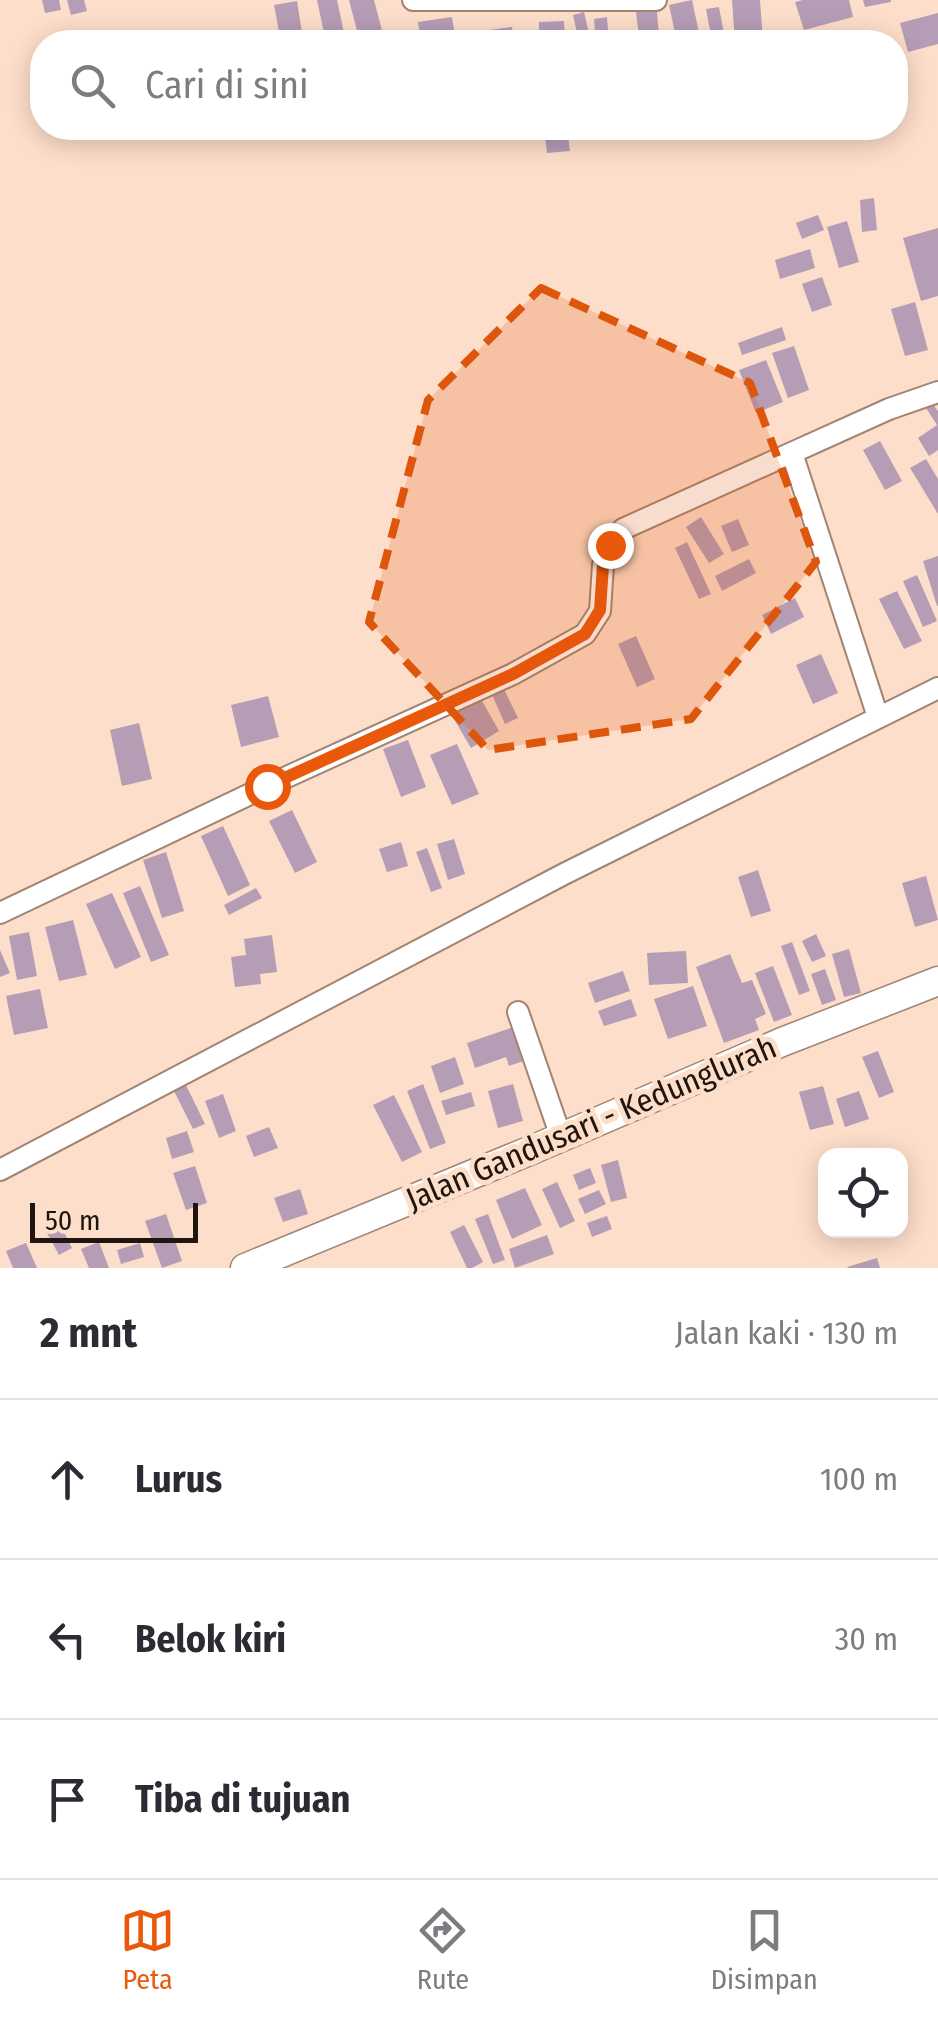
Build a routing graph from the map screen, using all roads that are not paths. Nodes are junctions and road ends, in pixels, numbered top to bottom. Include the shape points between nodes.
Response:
1 (413, 0) edge
2 (656, 0) edge
3 (938, 392) edge
4 (792, 453) junction
5 (938, 688) edge
6 (878, 717) junction
7 (0, 913) edge
8 (938, 980) edge
9 (518, 1012) dead end
10 (562, 1137) junction
11 (0, 1170) edge
12 (257, 1265) edge

1 - 2 street
3 - 4 street
4 - 6 street
4 - 7 street via 623,529 606,555 600,610 585,634 513,674
5 - 6 street
6 - 11 street via 547,882
8 - 10 street, Jalan Gandusari - Kedunglurah
9 - 10 street
10 - 12 street, Jalan Gandusari - Kedunglurah

